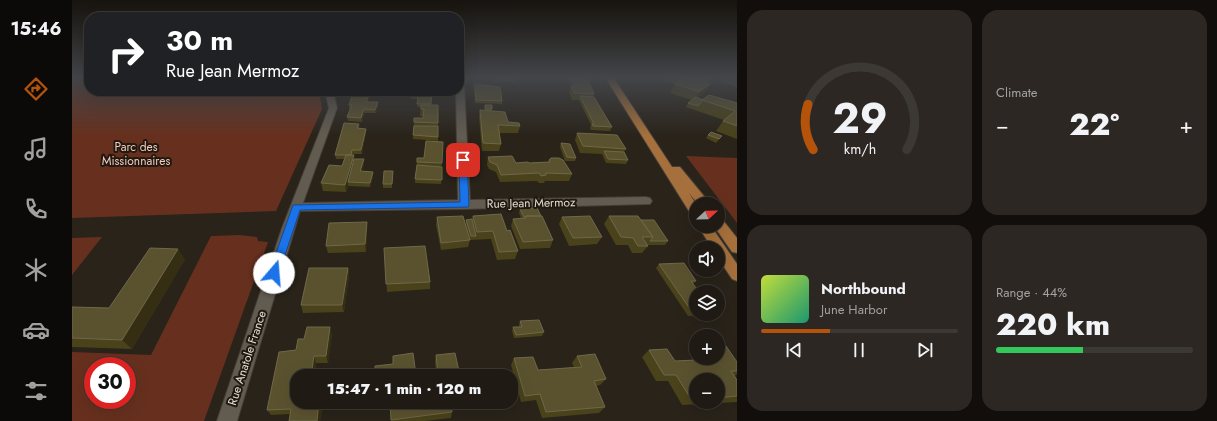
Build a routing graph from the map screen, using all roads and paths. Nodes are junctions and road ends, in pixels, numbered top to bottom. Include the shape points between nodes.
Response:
1 (330, 97) edge
2 (460, 97) edge
3 (621, 97) edge
4 (636, 119) junction
5 (698, 197) edge
6 (646, 201) dead end
7 (689, 202) edge
8 (464, 205) junction
9 (296, 207) junction
10 (725, 232) edge
11 (709, 233) edge
12 (737, 248) edge
13 (737, 275) edge
14 (227, 421) edge

1 - 9 street, Rue Anatole France via 333,108
2 - 8 street
3 - 4 main road
4 - 5 main road
4 - 7 main road
6 - 8 street, Rue Jean Mermoz
8 - 9 street, Rue Jean Mermoz
9 - 14 street, Rue Anatole France
10 - 12 main road
11 - 13 main road

